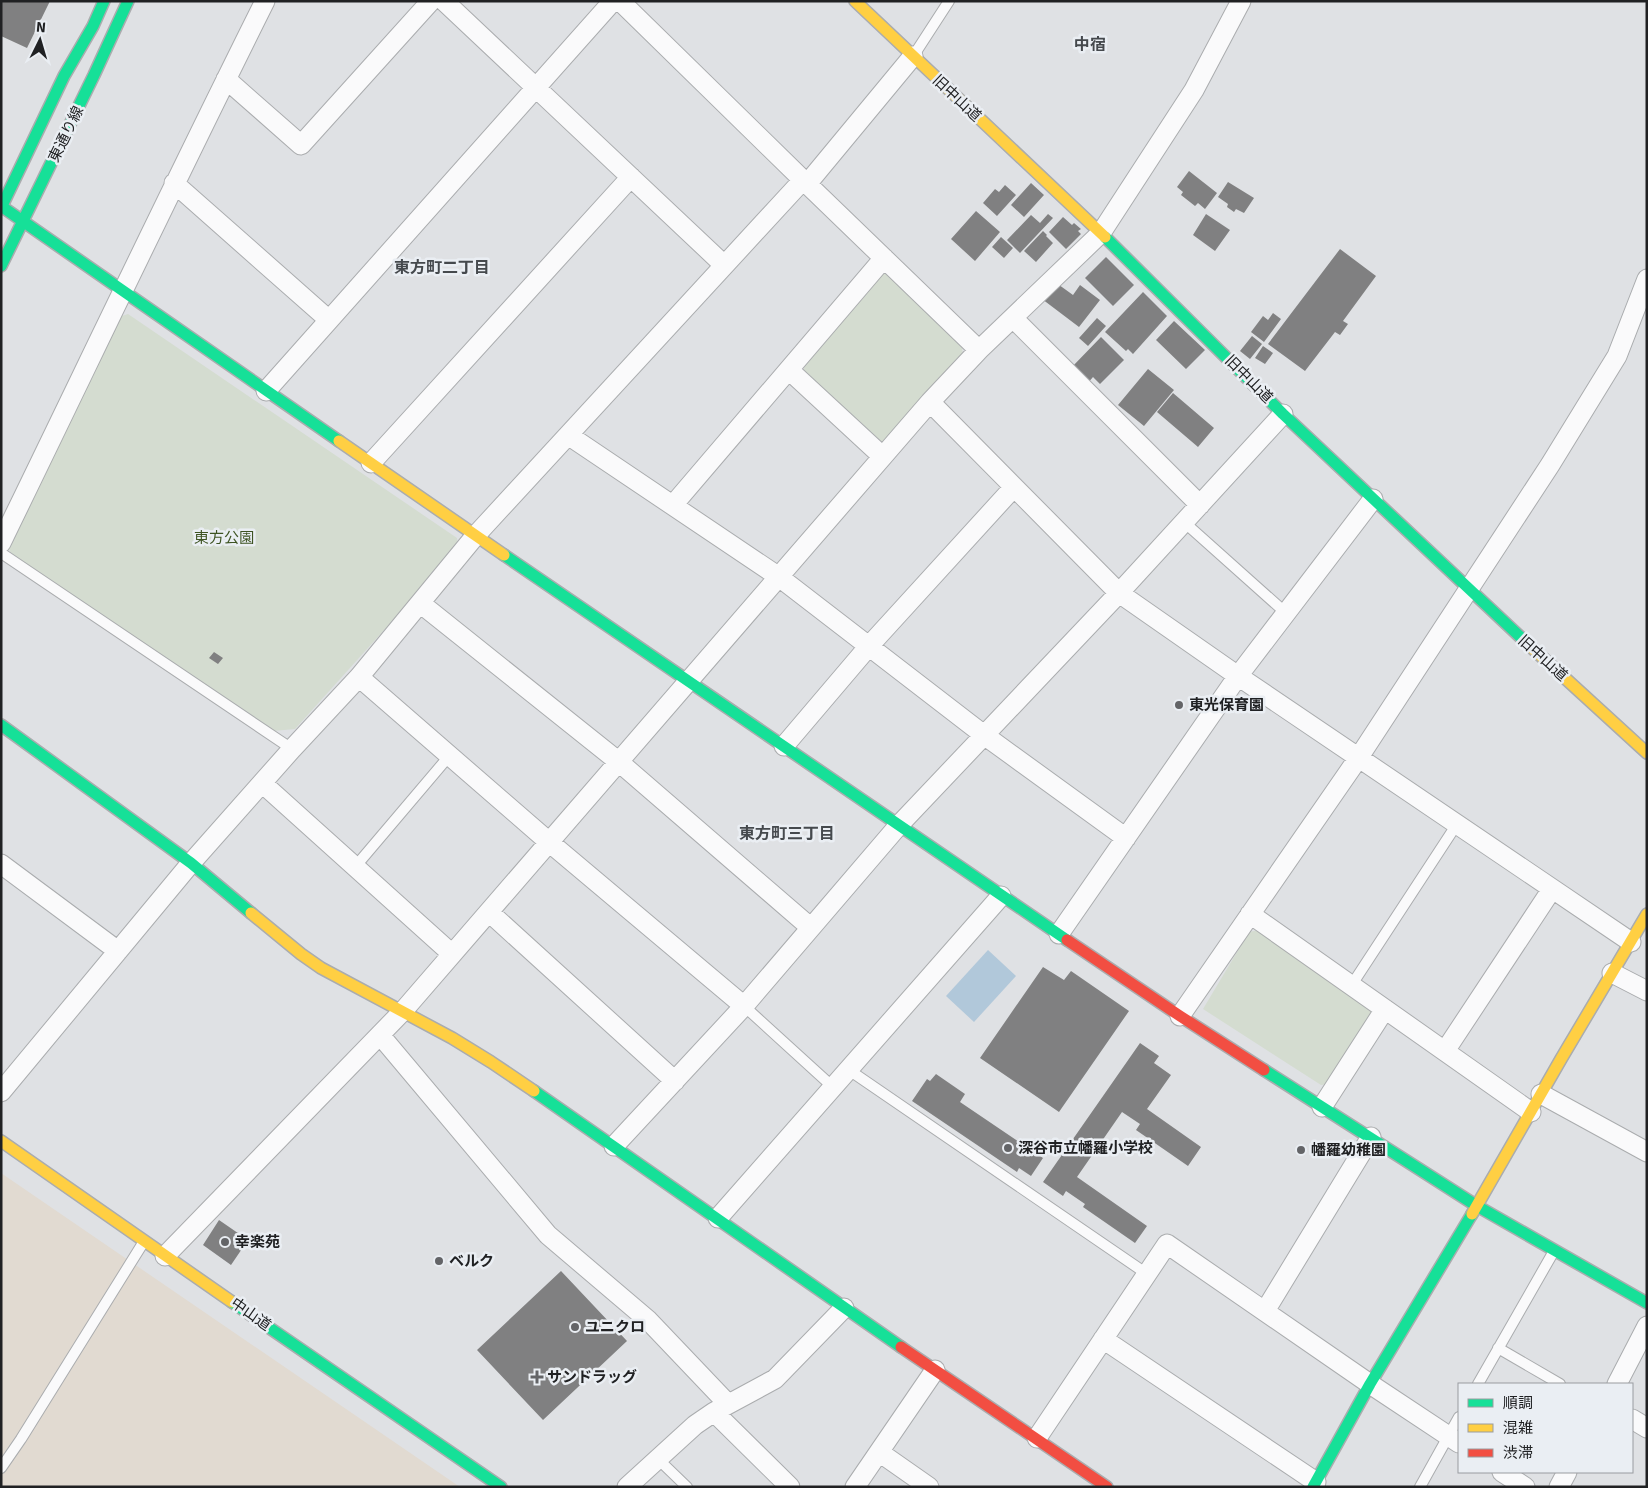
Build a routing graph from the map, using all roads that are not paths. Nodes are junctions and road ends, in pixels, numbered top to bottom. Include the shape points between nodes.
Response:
1 (104, 1) edge
2 (128, 1) edge
3 (264, 1) edge
4 (431, 1) edge
5 (444, 1) edge
6 (613, 1) edge
7 (620, 1) edge
8 (855, 1) edge
9 (949, 1) edge
10 (1241, 1) edge
11 (913, 56) junction
12 (226, 79) junction
13 (536, 88) junction
14 (631, 177) junction
15 (805, 182) junction
16 (174, 183) junction
17 (2, 207) edge
18 (24, 222) junction
19 (1101, 233) junction
20 (884, 258) junction
21 (724, 265) junction
22 (1, 266) edge
23 (1647, 279) edge
24 (124, 292) junction
25 (1013, 318) junction
26 (329, 320) junction
27 (979, 350) junction
28 (789, 370) junction
29 (266, 391) junction
30 (930, 402) junction
31 (1283, 414) junction
32 (568, 435) junction
33 (882, 456) junction
34 (371, 463) junction
35 (1014, 486) junction
36 (1373, 499) junction
37 (672, 505) junction
38 (1200, 505) junction
39 (1184, 522) junction
40 (476, 535) junction
41 (1, 543) edge
42 (1, 553) edge
43 (779, 577) junction
44 (1469, 590) junction
45 (1119, 593) junction
46 (420, 603) junction
47 (1287, 614) junction
48 (869, 646) junction
49 (1238, 676) junction
50 (359, 677) junction
51 (689, 681) junction
52 (1, 725) edge
53 (984, 735) junction
54 (784, 746) junction
55 (292, 749) junction
56 (1647, 753) edge
57 (450, 756) junction
58 (1359, 757) junction
59 (619, 762) junction
60 (262, 783) junction
61 (1457, 824) junction
62 (899, 825) junction
63 (1126, 838) junction
64 (550, 842) junction
65 (191, 863) junction
66 (1, 864) edge
67 (355, 867) junction
68 (1552, 889) junction
69 (1001, 896) junction
70 (489, 912) junction
71 (1250, 914) junction
72 (1647, 914) edge
73 (810, 927) junction
74 (1059, 934) junction
75 (1630, 942) junction
76 (118, 951) junction
77 (452, 954) junction
78 (1612, 973) junction
79 (1352, 986) junction
80 (1647, 991) edge
81 (744, 1006) junction
82 (1385, 1009) junction
83 (403, 1011) junction
84 (1180, 1016) junction
85 (380, 1035) junction
86 (1445, 1052) junction
87 (849, 1070) junction
88 (675, 1080) junction
89 (834, 1088) junction
90 (1, 1092) edge
91 (1541, 1094) junction
92 (1322, 1107) junction
93 (1531, 1112) junction
94 (1371, 1137) junction
95 (1, 1141) edge
96 (614, 1146) junction
97 (1647, 1152) edge
98 (1478, 1206) junction
99 (718, 1218) junction
100 (144, 1242) junction
101 (1555, 1250) junction
102 (165, 1256) junction
103 (1147, 1274) junction
104 (1647, 1303) edge
105 (844, 1308) junction
106 (1265, 1311) junction
107 (1647, 1326) edge
108 (1103, 1339) junction
109 (1498, 1348) junction
110 (935, 1370) junction
111 (1479, 1383) edge
112 (1558, 1383) edge
113 (1617, 1383) edge
114 (1370, 1384) junction
115 (721, 1408) junction
116 (1633, 1420) edge
117 (1458, 1422) edge
118 (1647, 1428) edge
119 (1037, 1438) junction
120 (1454, 1440) edge
121 (879, 1452) junction
122 (658, 1460) junction
123 (1, 1468) edge
124 (1504, 1473) edge
125 (1567, 1473) edge
126 (1315, 1484) edge
127 (1105, 1486) edge
128 (501, 1487) edge
129 (627, 1487) edge
130 (687, 1487) edge
131 (790, 1487) edge
132 (855, 1487) edge
133 (929, 1487) edge
134 (1420, 1487) edge
135 (1525, 1487) edge
136 (1559, 1487) edge

1 - 17 main road, 東通り線 via 64,76
2 - 18 main road, 東通り線
3 - 12 street
4 - 12 street via 300,145
5 - 13 street
6 - 13 street
7 - 15 street
8 - 11 main road, 旧中山道
9 - 11 lane
10 - 19 street via 1194,90
11 - 15 street
11 - 19 main road, 旧中山道
12 - 16 street
13 - 14 street
13 - 26 street
14 - 21 street
14 - 34 street
15 - 20 street
15 - 21 street
16 - 24 street
16 - 26 street
17 - 18 main road
18 - 22 main road, 東通り線
18 - 24 main road
19 - 25 street
19 - 31 main road, 旧中山道
20 - 27 street
20 - 28 street
21 - 32 street
23 - 44 street via 1617,356
24 - 29 main road
24 - 41 street
25 - 27 street
25 - 38 street
26 - 29 street
27 - 30 street
28 - 33 street
28 - 37 street
29 - 34 main road
30 - 33 street
30 - 35 street
31 - 36 main road, 旧中山道
31 - 38 street
32 - 37 street
32 - 40 street
33 - 43 street
34 - 40 main road
35 - 45 street
35 - 48 street
36 - 44 main road, 旧中山道
36 - 47 street
37 - 43 street
38 - 39 street
39 - 45 street
39 - 47 lane
40 - 46 street
40 - 51 main road
42 - 55 lane
43 - 48 street
43 - 51 street
44 - 56 main road, 旧中山道
44 - 58 street
45 - 49 street
45 - 53 street
46 - 50 street
46 - 59 street
47 - 49 street
48 - 53 street
48 - 54 street
49 - 58 street
49 - 63 street
50 - 55 street
50 - 57 street
51 - 54 main road
51 - 59 street
52 - 65 main road
53 - 62 street
53 - 63 street
54 - 62 main road
55 - 60 street
57 - 64 street
57 - 67 lane
58 - 61 street
58 - 71 street
59 - 64 street
59 - 73 street
60 - 65 street
60 - 67 street
61 - 68 street
61 - 79 lane
62 - 69 main road
62 - 73 street
63 - 74 street
64 - 70 street
64 - 81 street
65 - 76 street
65 - 83 main road via 321,968
66 - 76 street
67 - 77 street
68 - 75 street
68 - 86 street
69 - 74 main road
69 - 87 street
70 - 77 street
70 - 88 street
71 - 79 street
71 - 84 street
72 - 75 main road
73 - 81 street
74 - 84 main road
75 - 78 main road
76 - 90 street
77 - 83 street
78 - 80 street
78 - 91 main road
79 - 82 street
81 - 88 street
81 - 89 lane
82 - 86 street
82 - 92 street
83 - 85 street
83 - 96 main road via 491,1062
84 - 92 main road
85 - 102 street
85 - 115 street via 548,1235 648,1320
86 - 93 street
87 - 89 street
87 - 103 lane
88 - 96 street
89 - 99 street
91 - 93 main road
91 - 97 street
92 - 94 main road
93 - 98 main road
94 - 98 main road
94 - 106 street
95 - 100 main road, 中山道
96 - 99 main road
98 - 101 main road
98 - 114 main road
99 - 105 main road
100 - 102 main road, 中山道
100 - 123 lane
101 - 104 main road
101 - 109 lane
102 - 128 main road, 中山道
103 - 106 street via 1167,1244
103 - 108 street
105 - 110 main road
105 - 115 street via 775,1379
106 - 114 street
107 - 113 street
108 - 119 street
108 - 126 street
109 - 111 lane
109 - 112 lane
110 - 119 main road
110 - 121 street
114 - 120 street
114 - 126 main road
115 - 122 street via 695,1425
115 - 131 street
116 - 118 street
117 - 120 lane
119 - 127 main road
120 - 134 lane
121 - 132 street
121 - 133 street
122 - 129 street
122 - 130 lane
124 - 135 street
125 - 136 street

